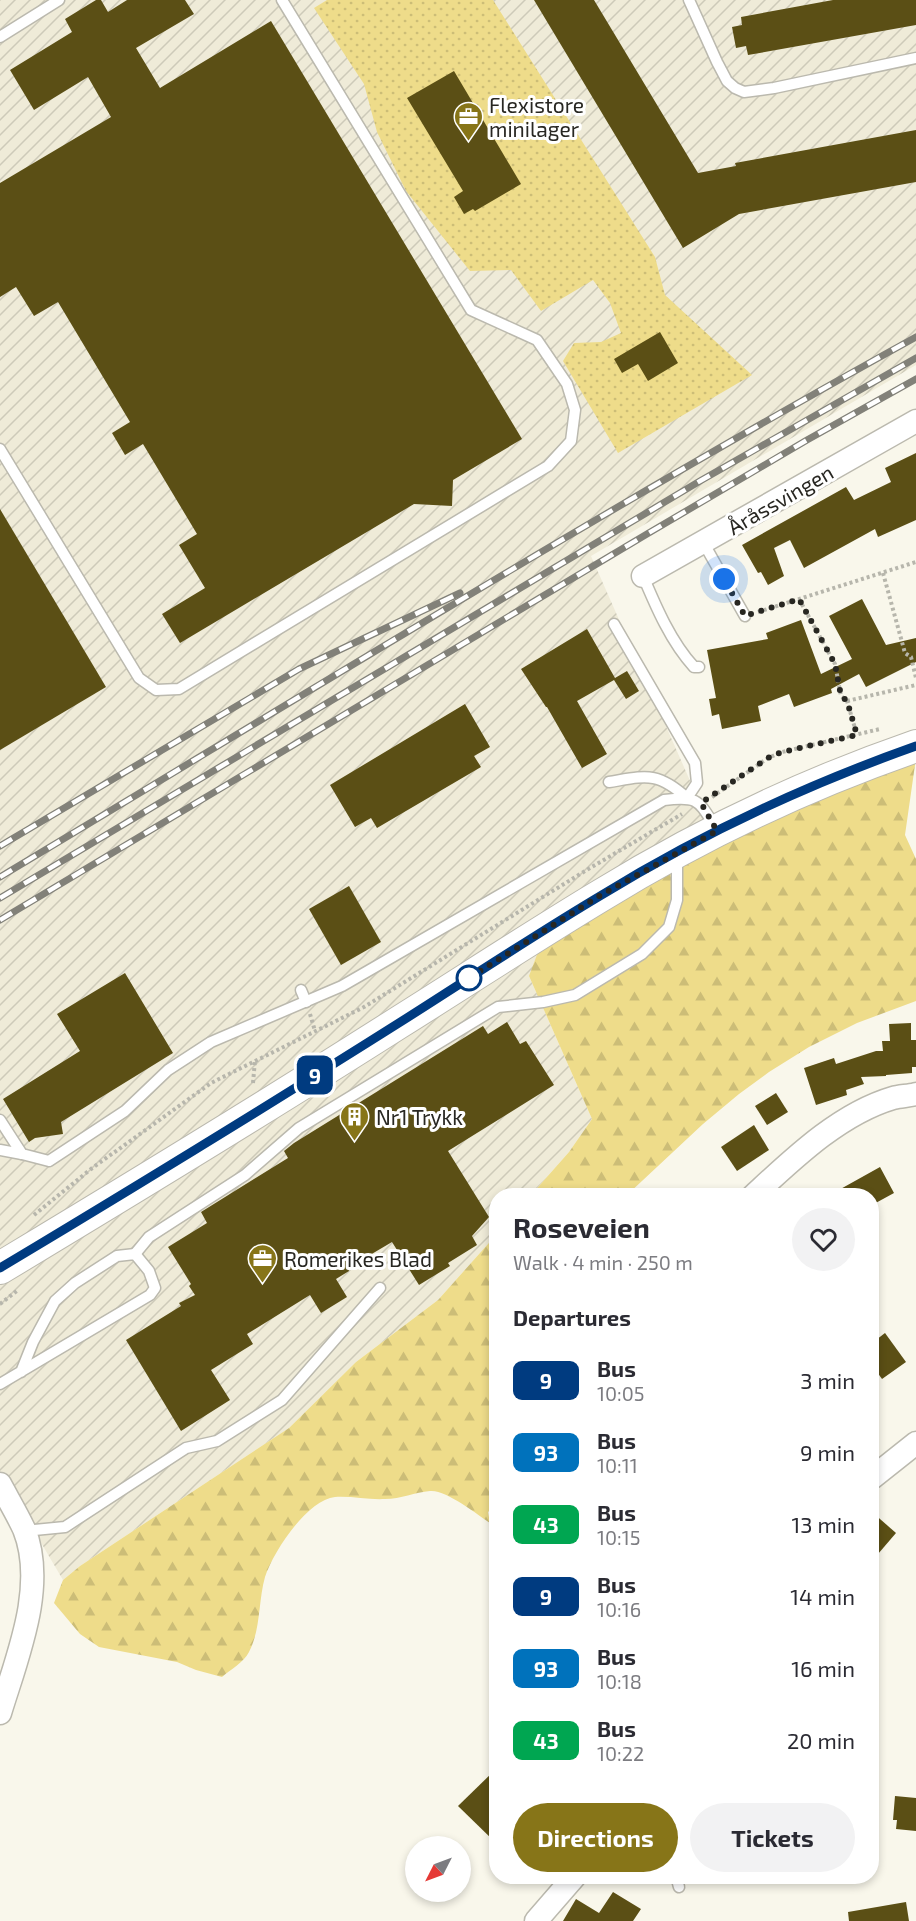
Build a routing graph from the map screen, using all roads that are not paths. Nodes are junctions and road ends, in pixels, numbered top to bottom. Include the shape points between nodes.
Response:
1 (59, 0) edge
2 (282, 0) edge
3 (689, 0) edge
4 (0, 38) edge
5 (916, 58) edge
6 (916, 422) edge
7 (0, 449) edge
8 (704, 542) junction
9 (643, 576) joint
10 (745, 616) road end
11 (614, 624) dead end
12 (699, 667) dead end
13 (916, 746) edge
14 (609, 782) dead end
15 (687, 798) junction
16 (717, 831) junction
17 (677, 852) junction
18 (301, 990) dead end
19 (306, 1002) junction
20 (916, 1094) edge
21 (0, 1120) edge
22 (0, 1150) edge
23 (22, 1154) junction
24 (762, 1188) edge
25 (135, 1254) junction
26 (0, 1268) edge
27 (380, 1288) dead end
28 (21, 1372) junction
29 (0, 1384) edge
30 (916, 1443) edge
31 (879, 1472) edge
32 (0, 1484) edge
33 (24, 1531) junction
34 (0, 1713) edge
35 (568, 1884) edge
36 (536, 1921) edge

1 - 4 lane
2 - 7 lane via 471,310 537,340 567,384 575,410 571,441 548,466 179,689 156,690 139,678
3 - 5 lane via 727,81 744,92
6 - 8 street, Åråssvingen
8 - 9 street, Åråssvingen
8 - 10 lane
9 - 12 lane via 684,656
11 - 15 lane via 695,763 697,783
13 - 16 main road via 857,767
14 - 15 lane via 647,776 672,785
15 - 16 lane via 701,803
15 - 19 lane via 664,800 342,986
16 - 17 main road
17 - 25 lane via 677,900 669,927 642,954 575,995 498,1007 299,1128 245,1175 148,1237
17 - 26 main road via 601,895
18 - 19 lane
19 - 23 lane via 211,1042 168,1071 125,1111 49,1161
20 - 24 street via 893,1098 840,1124
21 - 23 lane
22 - 23 lane
25 - 28 lane via 117,1256 55,1301
25 - 28 lane via 149,1271 155,1288 150,1296
27 - 33 lane via 282,1400 217,1441 186,1448 65,1527
28 - 29 lane
30 - 31 street
32 - 33 street
33 - 34 street via 33,1570 29,1619
35 - 36 street

